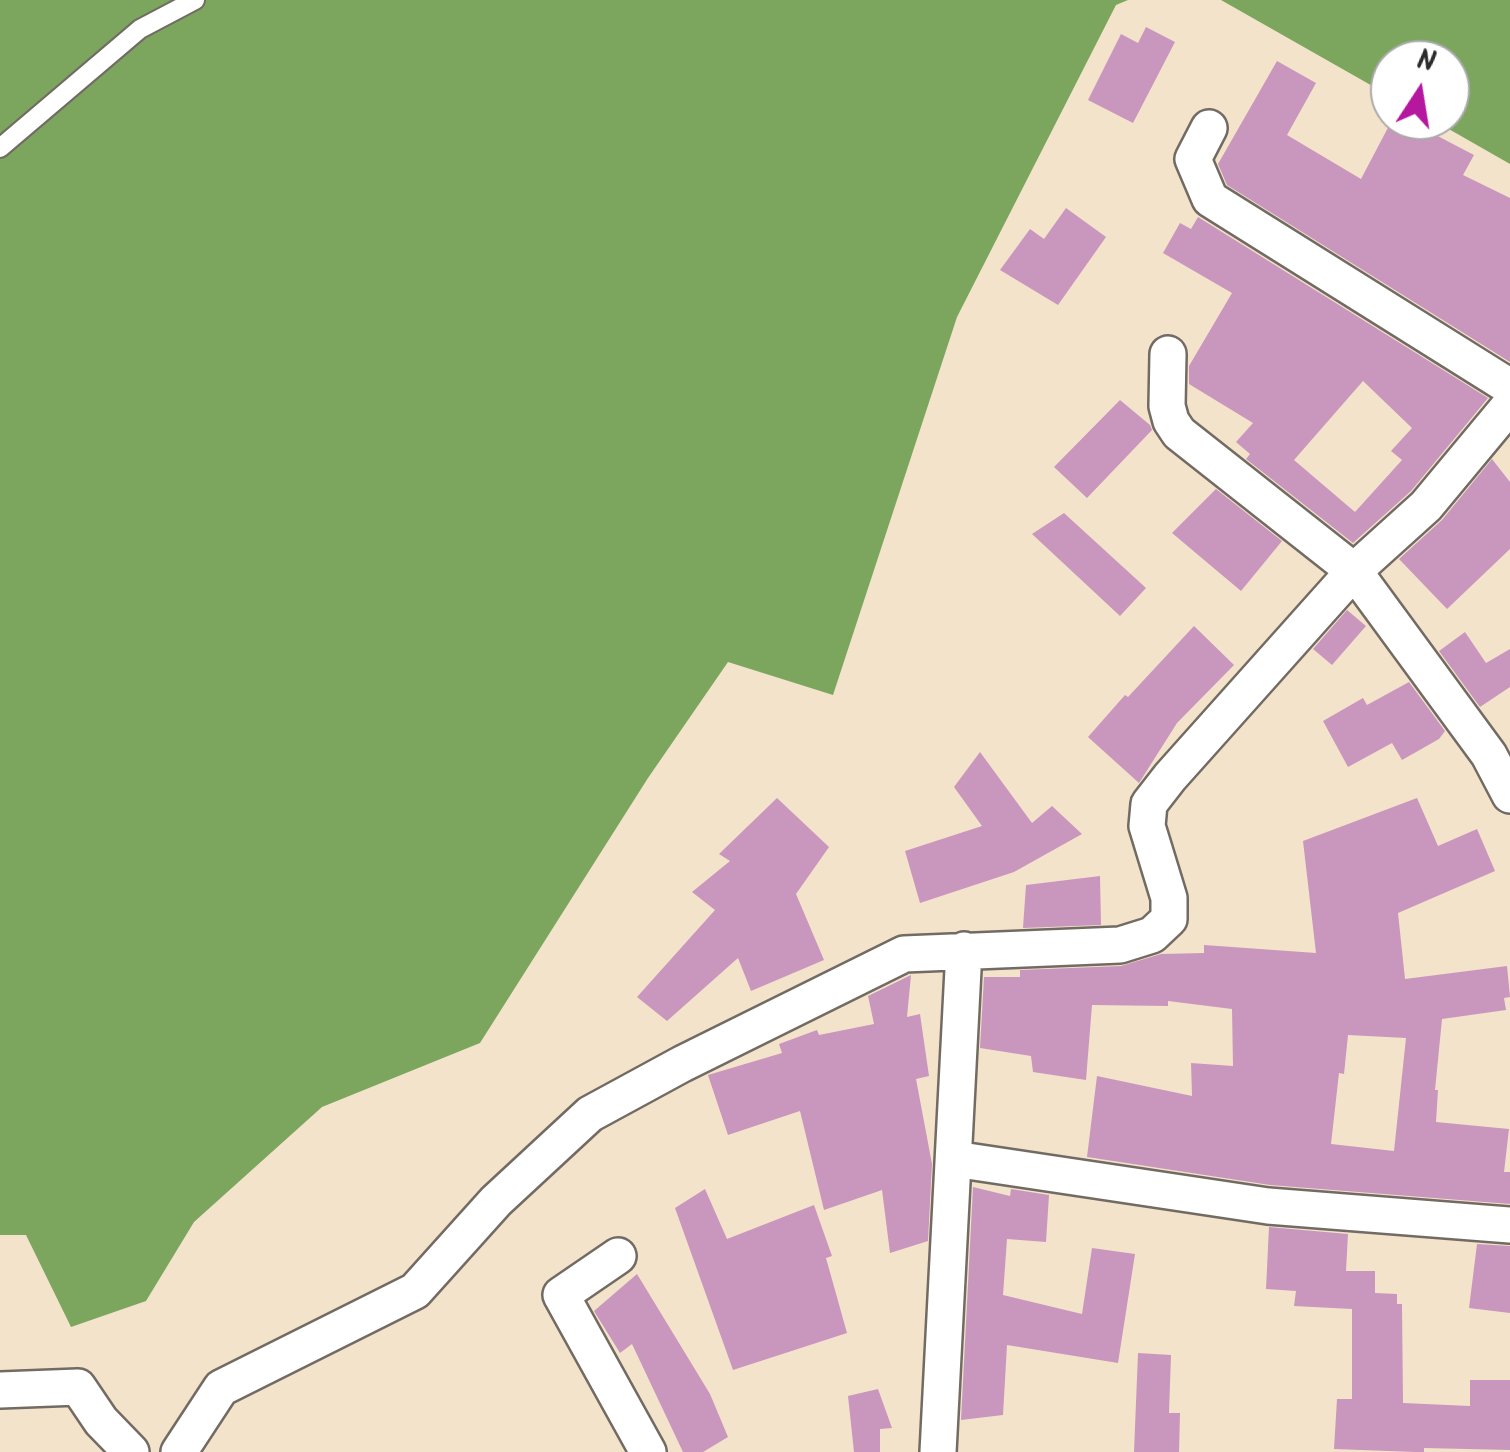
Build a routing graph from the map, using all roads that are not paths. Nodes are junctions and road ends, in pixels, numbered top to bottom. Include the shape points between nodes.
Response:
1 (195, 0) edge
2 (1209, 128) dead end
3 (0, 148) edge
4 (1168, 354) dead end
5 (1510, 387) edge
6 (1510, 405) edge
7 (1354, 571) junction
8 (1510, 795) edge
9 (964, 950) junction
10 (954, 1159) junction
11 (1510, 1226) edge
12 (618, 1256) dead end
13 (0, 1390) edge
14 (132, 1452) edge
15 (179, 1452) edge
16 (648, 1452) edge
17 (938, 1452) edge

1 - 3 lane via 140,29
2 - 5 street via 1193,158 1210,199
4 - 7 street via 1167,406 1179,433
6 - 7 street via 1426,506
7 - 8 street via 1489,755
7 - 9 street via 1150,804 1147,826 1169,919 1152,935 1120,945
9 - 10 street
9 - 15 street via 904,954 590,1114 496,1201 415,1291 221,1388
10 - 11 street via 1268,1206
10 - 17 street
12 - 16 street via 561,1296
13 - 14 street via 78,1387

